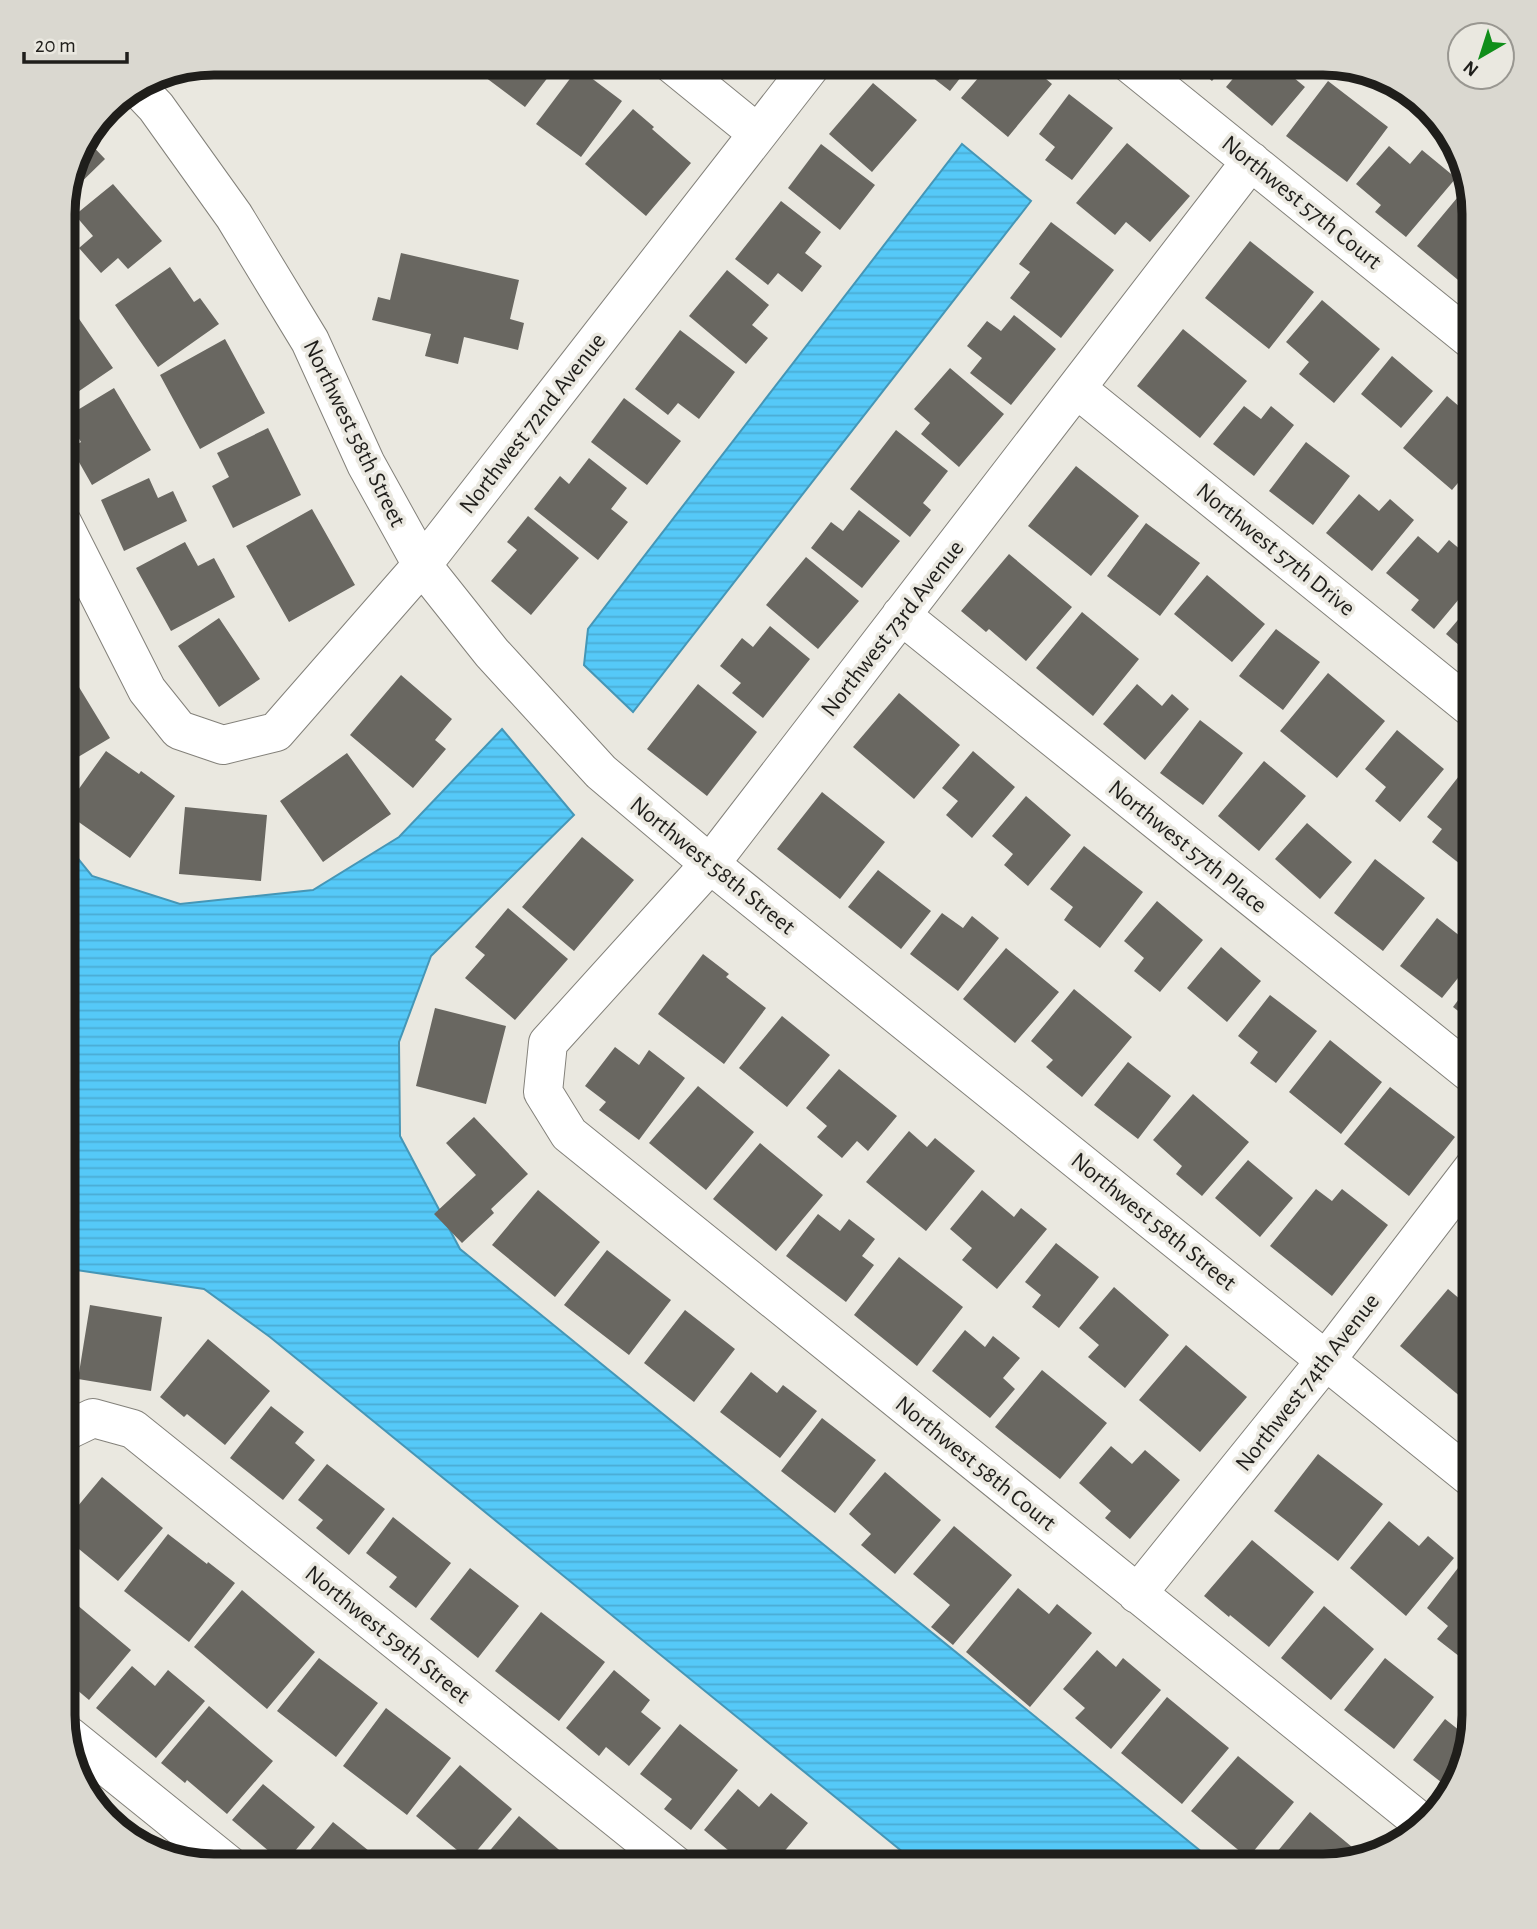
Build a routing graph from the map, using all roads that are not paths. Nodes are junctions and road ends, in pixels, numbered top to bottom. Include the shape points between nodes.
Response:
1 (687, 76) edge
2 (803, 76) edge
3 (1145, 76) edge
4 (144, 95) edge
5 (757, 133) junction
6 (1251, 161) junction
7 (1462, 332) edge
8 (1077, 389) junction
9 (76, 549) edge
10 (422, 565) junction
11 (901, 615) junction
12 (1462, 700) edge
13 (710, 864) junction
14 (1462, 1066) edge
15 (543, 1092) joint
16 (1462, 1183) edge
17 (1326, 1360) junction
18 (78, 1426) edge
19 (1462, 1470) edge
20 (1137, 1594) junction
21 (78, 1744) edge
22 (1416, 1818) edge
23 (215, 1854) edge
24 (661, 1854) edge

1 - 5 street
2 - 5 street, Northwest 72nd Avenue
3 - 6 street, Northwest 57th Court
4 - 10 street, Northwest 58th Street via 234,216 310,341 366,464
5 - 10 street, Northwest 72nd Avenue
6 - 7 street, Northwest 57th Court
6 - 8 street, Northwest 73rd Avenue
8 - 11 street, Northwest 73rd Avenue
8 - 12 street, Northwest 57th Drive
9 - 10 street, Northwest 72nd Avenue via 147,690 179,730 223,745 276,732
10 - 13 street, Northwest 58th Street via 492,653 601,772
11 - 13 street, Northwest 73rd Avenue
11 - 14 street, Northwest 57th Place
13 - 15 street, Northwest 73rd Avenue via 548,1043
13 - 17 street, Northwest 58th Street
15 - 20 street, Northwest 58th Court via 569,1134
16 - 17 street, Northwest 74th Avenue
17 - 19 street, Northwest 58th Street
17 - 20 street, Northwest 74th Avenue
18 - 24 street, Northwest 59th Street via 133,1429
20 - 22 street, Northwest 58th Court
21 - 23 street

